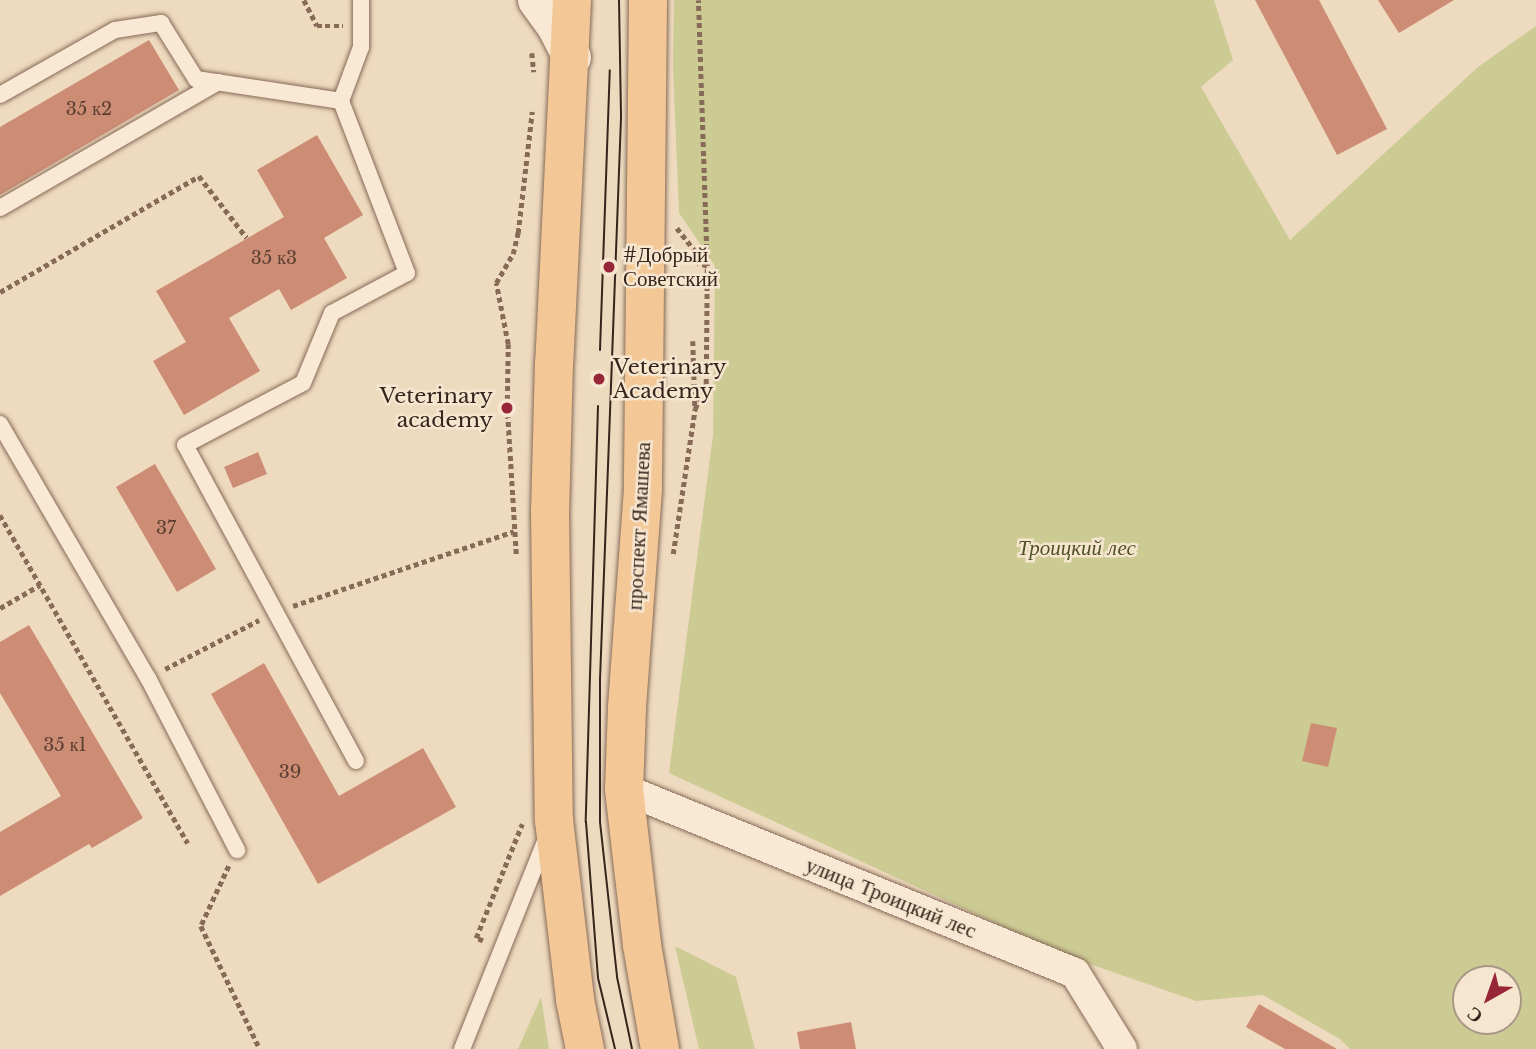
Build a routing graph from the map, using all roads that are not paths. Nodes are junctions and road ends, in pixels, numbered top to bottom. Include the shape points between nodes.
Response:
1 (361, 0) edge
2 (537, 0) edge
3 (572, 0) edge
4 (648, 0) edge
5 (572, 57) junction
6 (218, 82) junction
7 (0, 95) edge
8 (341, 101) junction
9 (0, 208) edge
10 (0, 424) edge
11 (356, 761) dead end
12 (624, 789) junction
13 (539, 820) junction
14 (237, 850) road end
15 (462, 1049) edge
16 (585, 1049) edge
17 (660, 1049) edge
18 (1122, 1049) edge

1 - 8 lane via 361,47
2 - 5 street
3 - 5 main road
4 - 12 main road, проспект Ямашева via 643,489
5 - 13 main road via 553,394
6 - 7 lane via 196,79 161,23 115,30
6 - 8 lane
6 - 9 lane
8 - 11 lane via 407,273 332,313 303,383 186,445
10 - 14 lane via 148,678
12 - 17 main road, проспект Ямашева via 642,945
12 - 18 street, улица Троицкий лес via 1075,973
13 - 15 lane
13 - 16 main road

